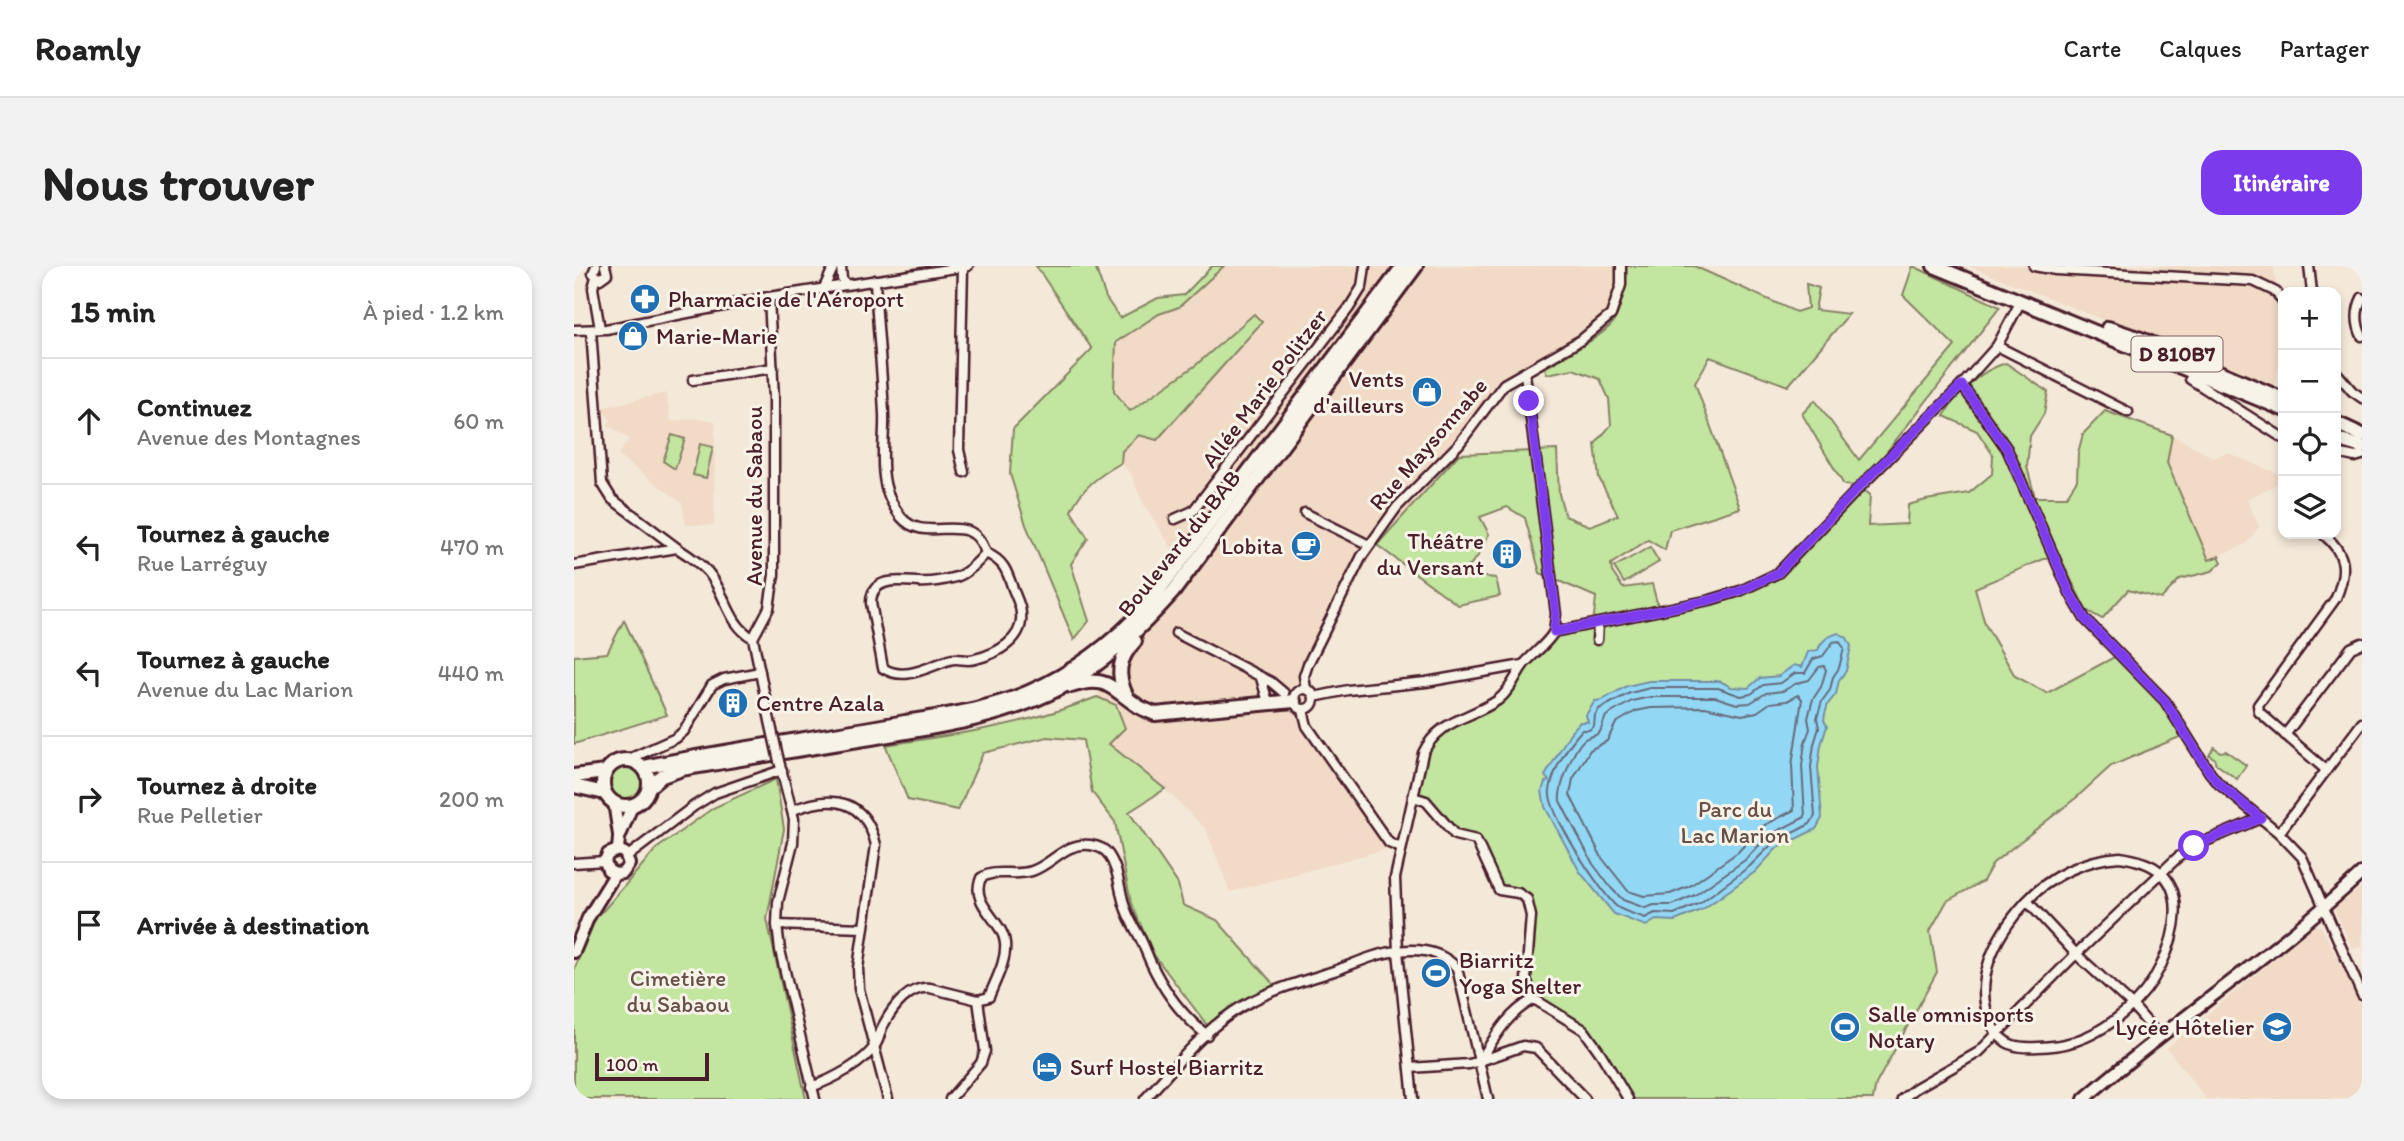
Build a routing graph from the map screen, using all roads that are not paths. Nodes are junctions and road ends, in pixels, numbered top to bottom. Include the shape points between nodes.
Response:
1 (596, 266) edge
2 (606, 266) edge
3 (834, 266) edge
4 (841, 266) edge
5 (965, 266) edge
6 (1365, 266) edge
7 (1404, 266) edge
8 (1416, 266) edge
9 (1620, 266) edge
10 (1934, 266) edge
11 (2034, 266) edge
12 (2309, 266) edge
13 (907, 271) edge
14 (596, 277) junction
15 (875, 280) junction
16 (846, 284) junction
17 (2311, 287) edge
18 (824, 288) junction
19 (2278, 295) edge
20 (769, 297) junction
21 (2362, 298) edge
22 (2021, 301) junction
23 (2067, 319) junction
24 (574, 330) edge
25 (591, 330) junction
26 (600, 330) junction
27 (2362, 337) edge
28 (1997, 346) junction
29 (773, 368) junction
30 (1525, 374) junction
31 (2341, 378) edge
32 (2190, 379) junction
33 (693, 380) dead end
34 (1962, 385) junction
35 (2278, 397) edge
36 (2362, 398) edge
37 (2278, 407) edge
38 (2128, 412) dead end
39 (2278, 416) edge
40 (2341, 425) edge
41 (2341, 434) edge
42 (2278, 435) edge
43 (2362, 435) edge
44 (2341, 440) edge
45 (2362, 445) edge
46 (2341, 454) edge
47 (2362, 455) edge
48 (964, 472) dead end
49 (1305, 513) dead end
50 (1175, 519) dead end
51 (2329, 539) edge
52 (1369, 545) junction
53 (677, 548) junction
54 (986, 553) junction
55 (574, 565) edge
56 (1173, 593) junction
57 (1598, 624) junction
58 (1554, 632) junction
59 (1176, 633) dead end
60 (753, 639) junction
61 (1597, 640) dead end
62 (2362, 643) edge
63 (1523, 665) junction
64 (760, 672) junction
65 (1261, 678) junction
66 (1060, 687) junction
67 (1127, 697) junction
68 (1314, 697) junction
69 (1285, 699) junction
70 (2362, 723) edge
71 (2285, 735) junction
72 (629, 759) junction
73 (780, 766) junction
74 (644, 767) junction
75 (2326, 771) junction
76 (605, 772) junction
77 (574, 776) edge
78 (574, 786) edge
79 (649, 787) junction
80 (1413, 797) junction
81 (610, 798) junction
82 (632, 806) junction
83 (793, 810) junction
84 (2261, 818) junction
85 (2279, 833) junction
86 (620, 838) junction
87 (1401, 848) junction
88 (623, 853) junction
89 (605, 862) junction
90 (574, 863) edge
91 (2161, 872) junction
92 (2362, 873) edge
93 (615, 874) junction
94 (2027, 901) junction
95 (2324, 906) junction
96 (777, 925) junction
97 (863, 928) junction
98 (2338, 940) junction
99 (1398, 951) junction
100 (574, 952) edge
101 (2076, 954) junction
102 (2362, 984) edge
103 (2362, 995) edge
104 (1534, 999) junction
105 (978, 1000) junction
106 (2132, 1005) junction
107 (1206, 1035) junction
108 (1998, 1035) junction
109 (2160, 1037) junction
110 (875, 1046) junction
111 (1480, 1061) junction
112 (1410, 1068) junction
113 (811, 1087) junction
114 (815, 1099) edge
115 (888, 1099) edge
116 (950, 1099) edge
117 (1145, 1099) edge
118 (1412, 1099) edge
119 (1488, 1099) edge
120 (1585, 1099) edge
121 (1628, 1099) edge
122 (1902, 1099) edge
123 (2084, 1099) edge

1 - 14 street
2 - 14 street via 606,276
3 - 18 street
4 - 16 street
5 - 13 street
5 - 48 street via 959,450
6 - 50 street, Allée Marie Politzer via 1362,287 1349,308 1193,512
7 - 74 main road, Boulevard du BAB via 1148,605 1081,664 1027,693 977,709
8 - 56 main road, Boulevard du BAB
9 - 30 street, Rue Maysonnabe via 1621,285 1611,315 1581,340
10 - 22 main road
11 - 19 street via 2253,281
12 - 17 street
13 - 15 street
14 - 26 street via 593,288
15 - 16 street
15 - 54 street via 885,485 910,526 966,530 976,534
16 - 18 street
18 - 20 street
20 - 26 street
20 - 29 street, Avenue du Sabaou
21 - 27 street via 2357,314
22 - 23 main road
22 - 28 street
23 - 32 main road via 2088,334
23 - 35 main road, D 810B7 via 2141,339
23 - 37 main road
24 - 25 street
25 - 26 street
25 - 53 street via 602,482 612,499
28 - 34 street
28 - 38 street
29 - 33 street
29 - 60 street, Avenue du Sabaou via 772,596
30 - 52 street, Rue Maysonnabe via 1504,384 1459,444 1409,492
30 - 58 street via 1556,614
31 - 36 street
32 - 39 main road
32 - 42 street
34 - 57 street via 1778,573 1710,600
34 - 84 street via 2007,449 2085,619 2165,701 2219,784
40 - 43 main road
41 - 45 main road
44 - 45 main road
46 - 47 street
49 - 52 street
51 - 71 street via 2343,559 2344,580 2336,598 2258,705 2259,712
52 - 69 street, Rue Maysonnabe via 1304,676
53 - 55 street
53 - 60 street via 708,571 737,626
54 - 54 street via 963,575 917,582 908,579 875,588 871,603 883,668 897,675 956,658 974,660 1005,648 1021,622 1021,612 1005,566
56 - 66 main road, Boulevard du BAB via 1124,644
56 - 67 main road via 1121,660 1120,684
57 - 58 street
57 - 61 street
58 - 63 street
59 - 65 street
60 - 64 street
62 - 71 street via 2351,648
63 - 68 street
63 - 80 street via 1498,699 1448,723 1433,736 1423,753
64 - 72 street via 712,685 676,738
64 - 73 street, bridge
65 - 69 street
65 - 69 street
66 - 67 main road via 1104,681
66 - 79 main road, Boulevard du BAB via 982,718 682,769
67 - 69 main road via 1155,714
68 - 69 street
68 - 69 street via 1312,706
69 - 87 street via 1389,843
70 - 75 street
71 - 75 street
72 - 74 main road
72 - 76 main road via 615,762
73 - 83 street
73 - 88 street via 715,793
74 - 79 main road
75 - 85 street
76 - 77 main road
76 - 81 main road
78 - 81 main road
79 - 82 main road
80 - 87 street
80 - 104 street via 1426,801 1455,835 1476,840 1499,890 1527,899 1531,916 1526,979
81 - 82 main road
81 - 86 street
82 - 86 street
83 - 96 street via 793,842 780,890
83 - 97 street via 824,801 841,802 855,807 867,820 876,845
84 - 85 street
84 - 91 street via 2194,846
85 - 95 street via 2302,857
86 - 88 street
87 - 99 street via 1395,878
88 - 89 street via 608,855
88 - 93 street via 628,868
89 - 90 street
89 - 93 street
91 - 94 street via 2141,861 2107,858 2054,879
91 - 101 street
91 - 106 street via 2174,899 2171,940 2152,981
92 - 95 street
93 - 100 street
94 - 101 street
94 - 108 street via 2005,930 1983,985 1985,1011
95 - 98 street
95 - 109 street
96 - 97 street
96 - 113 street
97 - 110 street via 859,989
98 - 102 street
98 - 103 street
99 - 107 street via 1260,996
99 - 111 street via 1433,952 1457,968
99 - 112 street
101 - 106 street
101 - 108 street
104 - 111 street via 1517,1009
104 - 121 street via 1584,1030
105 - 107 street via 989,997 1005,953 1002,932 978,893 981,878 1035,870 1076,845 1088,845 1108,854 1149,961 1180,1011
105 - 110 street via 922,987 899,1003
105 - 116 street via 985,1051 981,1063
106 - 108 street via 2112,1023 2060,1047 2017,1048
106 - 109 street
107 - 117 street
108 - 122 street via 1979,1052
109 - 123 street
110 - 113 street via 829,1081
110 - 115 street
111 - 112 street
111 - 119 street
111 - 120 street via 1523,1046 1536,1048
112 - 118 street
113 - 114 street

